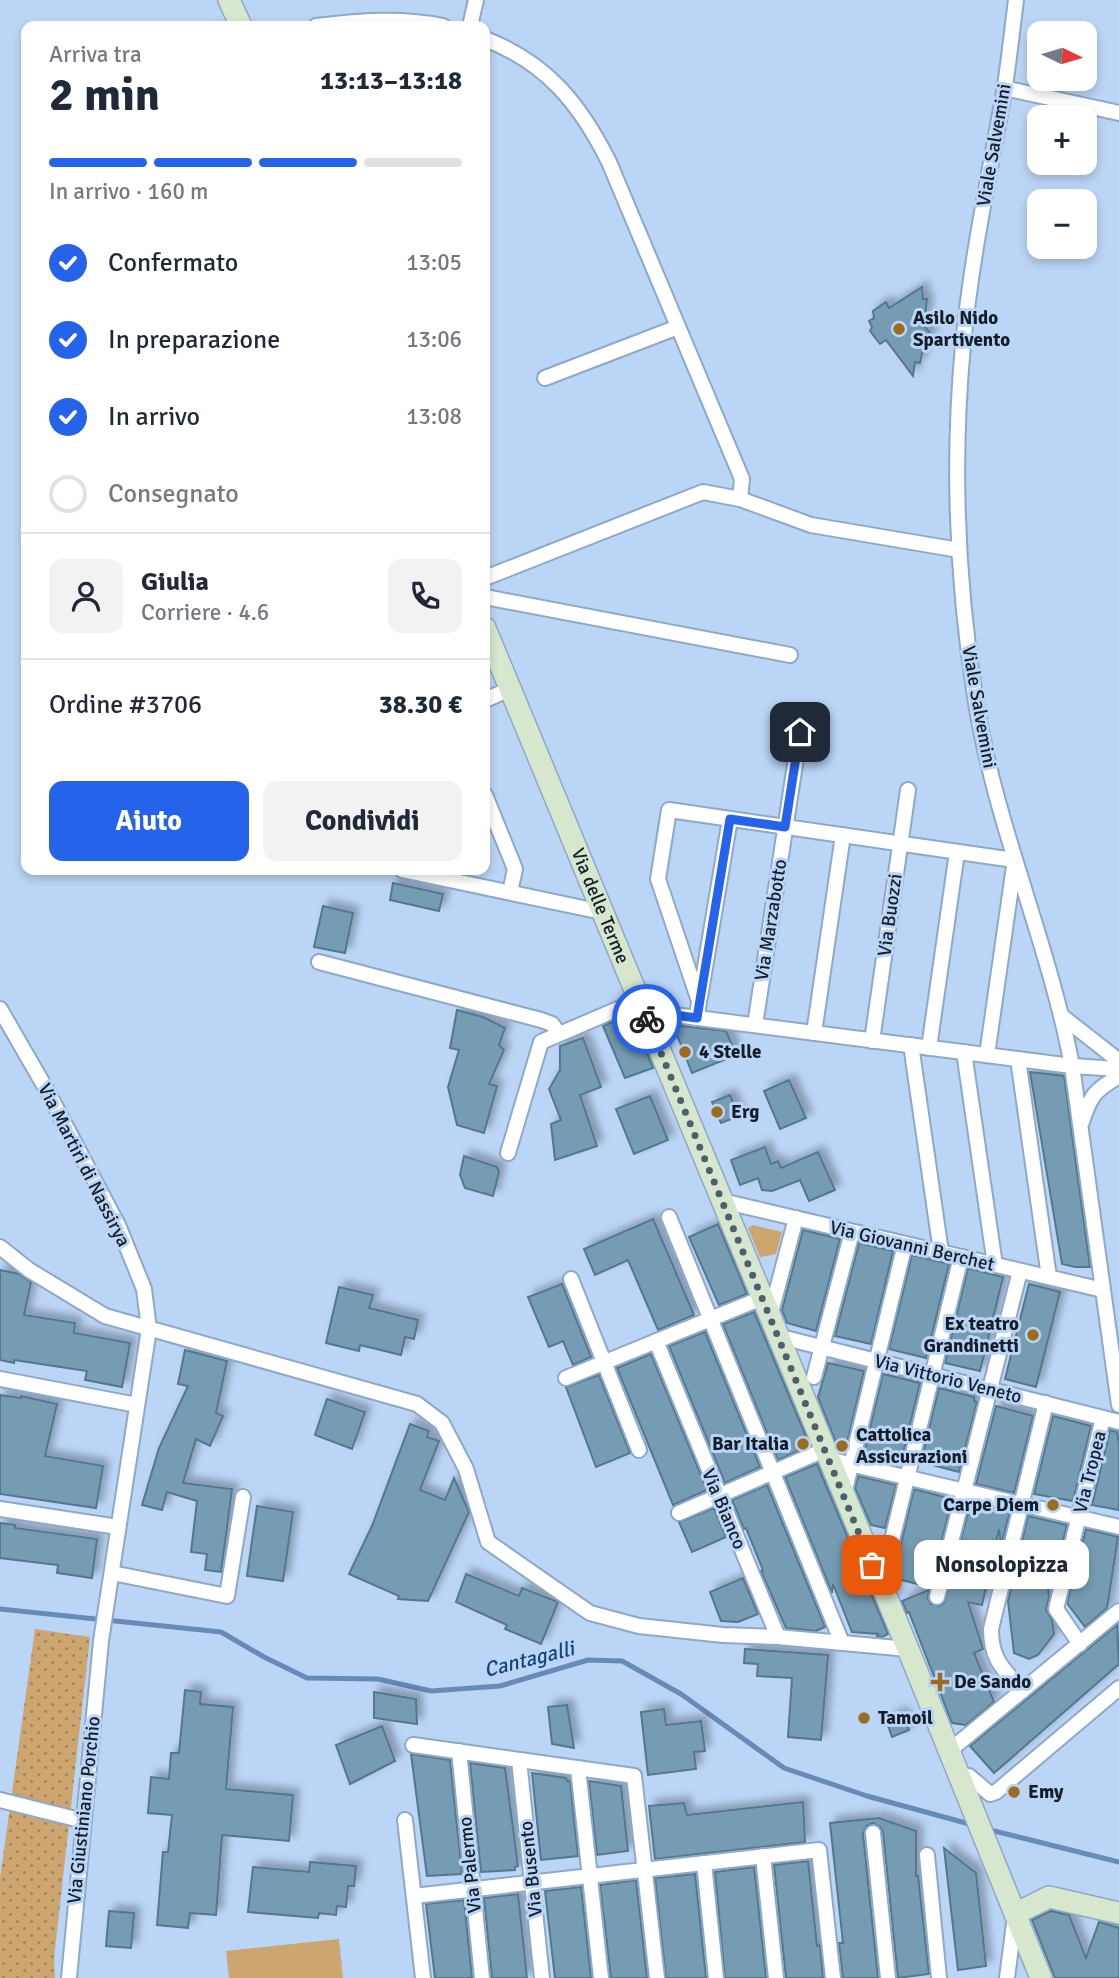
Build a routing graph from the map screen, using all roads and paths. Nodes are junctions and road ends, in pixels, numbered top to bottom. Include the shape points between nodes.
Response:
1 (229, 0) edge
2 (476, 0) edge
3 (1016, 0) edge
4 (238, 21) edge
5 (366, 21) edge
6 (410, 21) edge
7 (471, 21) edge
8 (490, 42) edge
9 (1004, 88) junction
10 (1119, 113) edge
11 (678, 327) junction
12 (545, 378) dead end
13 (740, 499) junction
14 (959, 550) junction
15 (490, 576) edge
16 (490, 598) edge
17 (490, 640) edge
18 (790, 654) dead end
19 (510, 689) junction
20 (490, 698) edge
21 (800, 732) dead end
22 (908, 790) dead end
23 (490, 807) edge
24 (730, 819) junction
25 (785, 827) junction
26 (843, 835) junction
27 (900, 844) junction
28 (957, 852) junction
29 (1015, 861) junction
30 (427, 875) edge
31 (510, 892) junction
32 (602, 912) junction
33 (319, 962) dead end
34 (699, 1001) junction
35 (641, 1006) junction
36 (0, 1009) edge
37 (1063, 1017) junction
38 (697, 1018) junction
39 (755, 1026) junction
40 (814, 1033) junction
41 (559, 1034) junction
42 (872, 1041) junction
43 (911, 1045) junction
44 (929, 1048) junction
45 (964, 1052) junction
46 (987, 1055) junction
47 (1017, 1059) junction
48 (1119, 1061) edge
49 (1072, 1066) junction
50 (1119, 1069) edge
51 (1119, 1076) edge
52 (1080, 1127) junction
53 (508, 1153) dead end
54 (722, 1201) junction
55 (668, 1217) dead end
56 (796, 1218) junction
57 (852, 1232) junction
58 (905, 1244) junction
59 (0, 1247) edge
60 (942, 1252) junction
61 (961, 1257) junction
62 (995, 1265) junction
63 (1020, 1271) junction
64 (1049, 1278) junction
65 (571, 1279) dead end
66 (1103, 1290) junction
67 (770, 1317) junction
68 (710, 1319) junction
69 (149, 1329) junction
70 (656, 1341) junction
71 (822, 1347) junction
72 (876, 1360) junction
73 (604, 1363) junction
74 (933, 1375) junction
75 (814, 1377) dead end
76 (566, 1378) dead end
77 (0, 1379) edge
78 (990, 1389) junction
79 (1046, 1403) junction
80 (137, 1405) junction
81 (1119, 1405) edge
82 (1103, 1418) junction
83 (1119, 1422) edge
84 (639, 1450) dead end
85 (826, 1454) junction
86 (851, 1465) junction
87 (772, 1472) junction
88 (908, 1478) junction
89 (964, 1491) junction
90 (843, 1495) junction
91 (718, 1496) junction
92 (243, 1497) dead end
93 (1021, 1504) junction
94 (0, 1509) edge
95 (679, 1513) dead end
96 (1079, 1518) junction
97 (118, 1527) junction
98 (1119, 1527) edge
99 (111, 1573) junction
100 (881, 1587) junction
101 (937, 1597) dead end
102 (1118, 1613) edge
103 (778, 1637) junction
104 (842, 1643) junction
105 (1080, 1644) junction
106 (908, 1649) junction
107 (1119, 1688) edge
108 (1022, 1691) junction
109 (413, 1745) dead end
110 (459, 1751) junction
111 (949, 1751) junction
112 (519, 1760) junction
113 (578, 1768) junction
114 (959, 1777) junction
115 (0, 1800) edge
116 (405, 1820) dead end
117 (84, 1821) junction
118 (873, 1833) dead end
119 (927, 1855) dead end
120 (763, 1857) junction
121 (704, 1863) junction
122 (645, 1870) junction
123 (590, 1876) junction
124 (532, 1883) junction
125 (473, 1889) junction
126 (414, 1896) junction
127 (1119, 1913) edge
128 (1015, 1914) junction
129 (69, 1978) edge
130 (423, 1978) edge
131 (482, 1978) edge
132 (542, 1978) edge
133 (601, 1978) edge
134 (657, 1978) edge
135 (716, 1978) edge
136 (776, 1978) edge
137 (833, 1978) edge
138 (888, 1978) edge
139 (939, 1978) edge
140 (1007, 1978) edge
141 (1041, 1978) edge

1 - 4 main road
2 - 7 street
3 - 9 street, Viale Salvemini
5 - 6 street
8 - 11 street via 541,72 578,108 609,162
9 - 10 street
9 - 14 street, Viale Salvemini via 963,343 957,435
11 - 12 street
11 - 13 street via 742,479
13 - 14 street via 811,525
13 - 15 street via 704,492
14 - 29 street, Viale Salvemini via 976,704
16 - 18 street
17 - 19 main road, Via delle Terme
19 - 20 street
19 - 32 main road, Via delle Terme
21 - 25 street, Via Marzabotto
22 - 27 street, Via Buozzi
23 - 31 street via 515,869
24 - 25 street
24 - 34 street
24 - 34 street via 669,810 658,878
25 - 26 street
25 - 39 street, Via Marzabotto
26 - 27 street
26 - 40 street
27 - 28 street
27 - 42 street, Via Buozzi
28 - 29 street
28 - 44 street
29 - 37 street, Viale Salvemini
29 - 46 street
30 - 31 street
31 - 32 street
32 - 35 main road, Via delle Terme
33 - 41 street via 541,1020 552,1024
34 - 38 street
35 - 38 street
35 - 41 street
35 - 54 main road, Via delle Terme
36 - 69 street, Via Martiri di Nassirya via 118,1226 144,1289
37 - 48 street
37 - 49 street, Viale Salvemini
38 - 39 street
39 - 40 street
40 - 42 street
41 - 53 street via 541,1042
42 - 43 street
43 - 44 street
43 - 60 street
44 - 45 street
45 - 46 street
45 - 62 street
46 - 47 street
47 - 49 street
47 - 64 street
49 - 50 street
49 - 52 street, Viale Salvemini
51 - 52 street via 1094,1093
52 - 66 street, Viale Salvemini
54 - 56 street, Via Giovanni Berchet
54 - 67 main road, Via delle Terme
55 - 68 street
56 - 57 street, Via Giovanni Berchet
56 - 67 street
57 - 58 street, Via Giovanni Berchet
57 - 71 street
58 - 60 street, Via Giovanni Berchet
58 - 72 street
59 - 69 street via 104,1316
60 - 61 street, Via Giovanni Berchet
61 - 62 street, Via Giovanni Berchet
61 - 74 street
62 - 63 street, Via Giovanni Berchet
63 - 64 street, Via Giovanni Berchet
63 - 78 street
64 - 66 street, Via Giovanni Berchet
65 - 73 street
66 - 81 street, Viale Salvemini
67 - 68 street
67 - 71 street, Via Vittorio Veneto
67 - 85 main road, Via delle Terme
68 - 70 street
68 - 87 street
69 - 80 street
69 - 103 street via 417,1404 442,1423 466,1469 488,1542 590,1613 639,1626
70 - 73 street
70 - 91 street, Via Bianco
71 - 72 street, Via Vittorio Veneto
71 - 75 street
72 - 74 street, Via Vittorio Veneto
72 - 86 street
73 - 76 street
73 - 84 street
74 - 78 street, Via Vittorio Veneto
74 - 88 street
77 - 80 street
78 - 79 street, Via Vittorio Veneto
78 - 89 street
79 - 82 street, Via Vittorio Veneto
79 - 93 street
80 - 97 street
82 - 83 street, Via Vittorio Veneto
82 - 96 street, Via Tropea
85 - 86 street
85 - 87 street
85 - 90 main road, Via delle Terme
86 - 88 street
86 - 90 street
87 - 91 street
87 - 104 street
88 - 89 street
88 - 100 street
89 - 93 street
89 - 101 street
90 - 100 main road, Via delle Terme
91 - 95 street
91 - 103 street, Via Bianco
92 - 99 street via 228,1596
93 - 96 street
93 - 108 street via 991,1629 991,1647
94 - 97 street
96 - 98 street
96 - 105 street, Via Tropea via 1056,1609
97 - 99 street
99 - 117 street, Via Giustiniano Porchio
100 - 106 main road, Via delle Terme
102 - 105 street
103 - 104 street
104 - 106 street
105 - 108 street
106 - 111 main road, Via delle Terme
107 - 114 street via 996,1792 990,1794 969,1776
108 - 111 street
109 - 110 street
110 - 112 street
110 - 125 street, Via Palermo
111 - 114 main road, Via delle Terme
112 - 113 street
112 - 124 street, Via Busento
113 - 122 street via 634,1776
113 - 123 street
114 - 128 main road, Via delle Terme
115 - 117 street
116 - 126 street
117 - 129 street, Via Giustiniano Porchio
118 - 138 street
119 - 139 street
120 - 121 street
120 - 136 street
120 - 137 street via 819,1850
121 - 122 street
121 - 135 street
122 - 123 street
122 - 134 street
123 - 124 street
123 - 133 street
124 - 125 street
124 - 132 street, Via Busento
125 - 126 street
125 - 131 street, Via Palermo
126 - 130 street
127 - 128 main road via 1049,1897
128 - 140 street
128 - 141 main road

